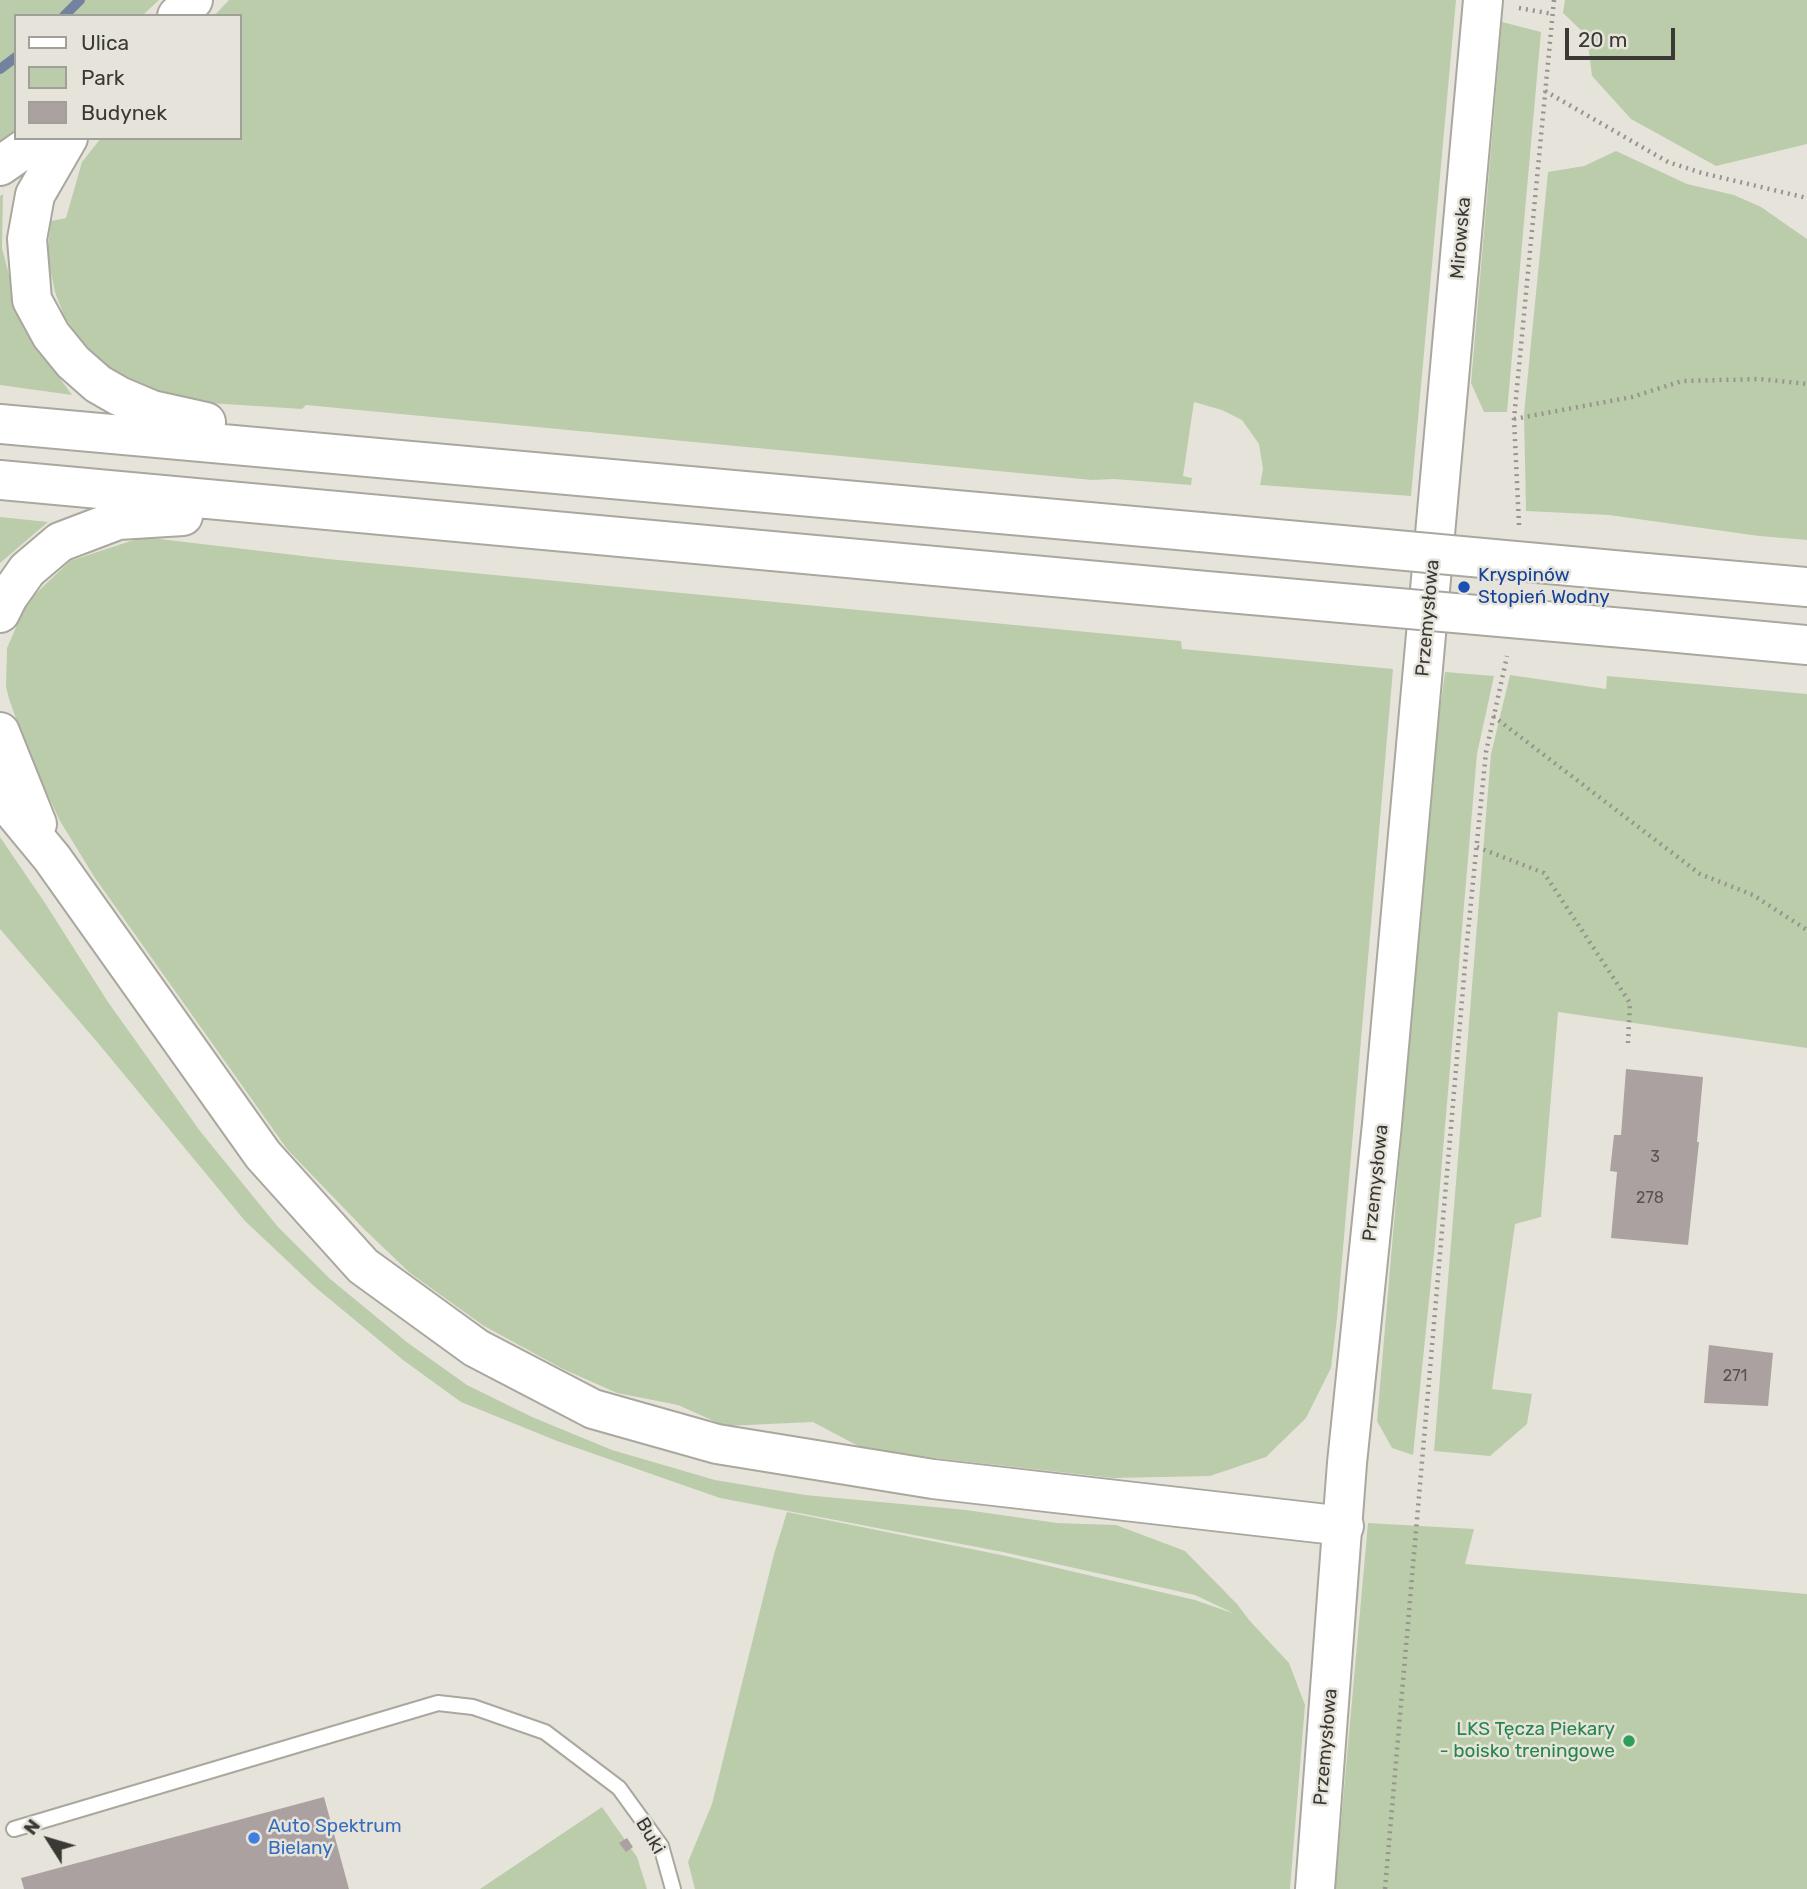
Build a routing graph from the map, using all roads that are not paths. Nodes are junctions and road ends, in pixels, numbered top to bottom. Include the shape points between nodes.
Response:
1 (192, 0) edge
2 (1483, 0) edge
3 (179, 14) edge
4 (37, 140) edge
5 (67, 140) edge
6 (0, 166) edge
7 (0, 424) edge
8 (341, 454) junction
9 (1440, 476) joint
10 (0, 480) edge
11 (303, 508) junction
12 (1807, 587) edge
13 (0, 613) edge
14 (1807, 645) edge
15 (0, 732) edge
16 (0, 796) edge
17 (52, 858) junction
18 (1343, 1527) junction
19 (14, 1829) dead end
20 (673, 1889) edge
21 (1315, 1889) edge

1 - 3 main road
2 - 9 main road, Mirowska
4 - 6 main road
5 - 8 main road via 35,195 27,239 32,300 73,362 98,384 152,410
7 - 8 main road
8 - 12 main road, bridge
9 - 18 main road, Przemysłowa
10 - 11 main road
11 - 13 main road via 118,520 60,542 27,570
11 - 14 main road, bridge
15 - 17 main road
16 - 17 main road
17 - 18 main road via 263,1155 363,1266 476,1348 593,1409 716,1444 933,1479
18 - 21 main road, Przemysłowa
19 - 20 lane, Buki via 438,1703 473,1707 545,1732 618,1788 661,1846

